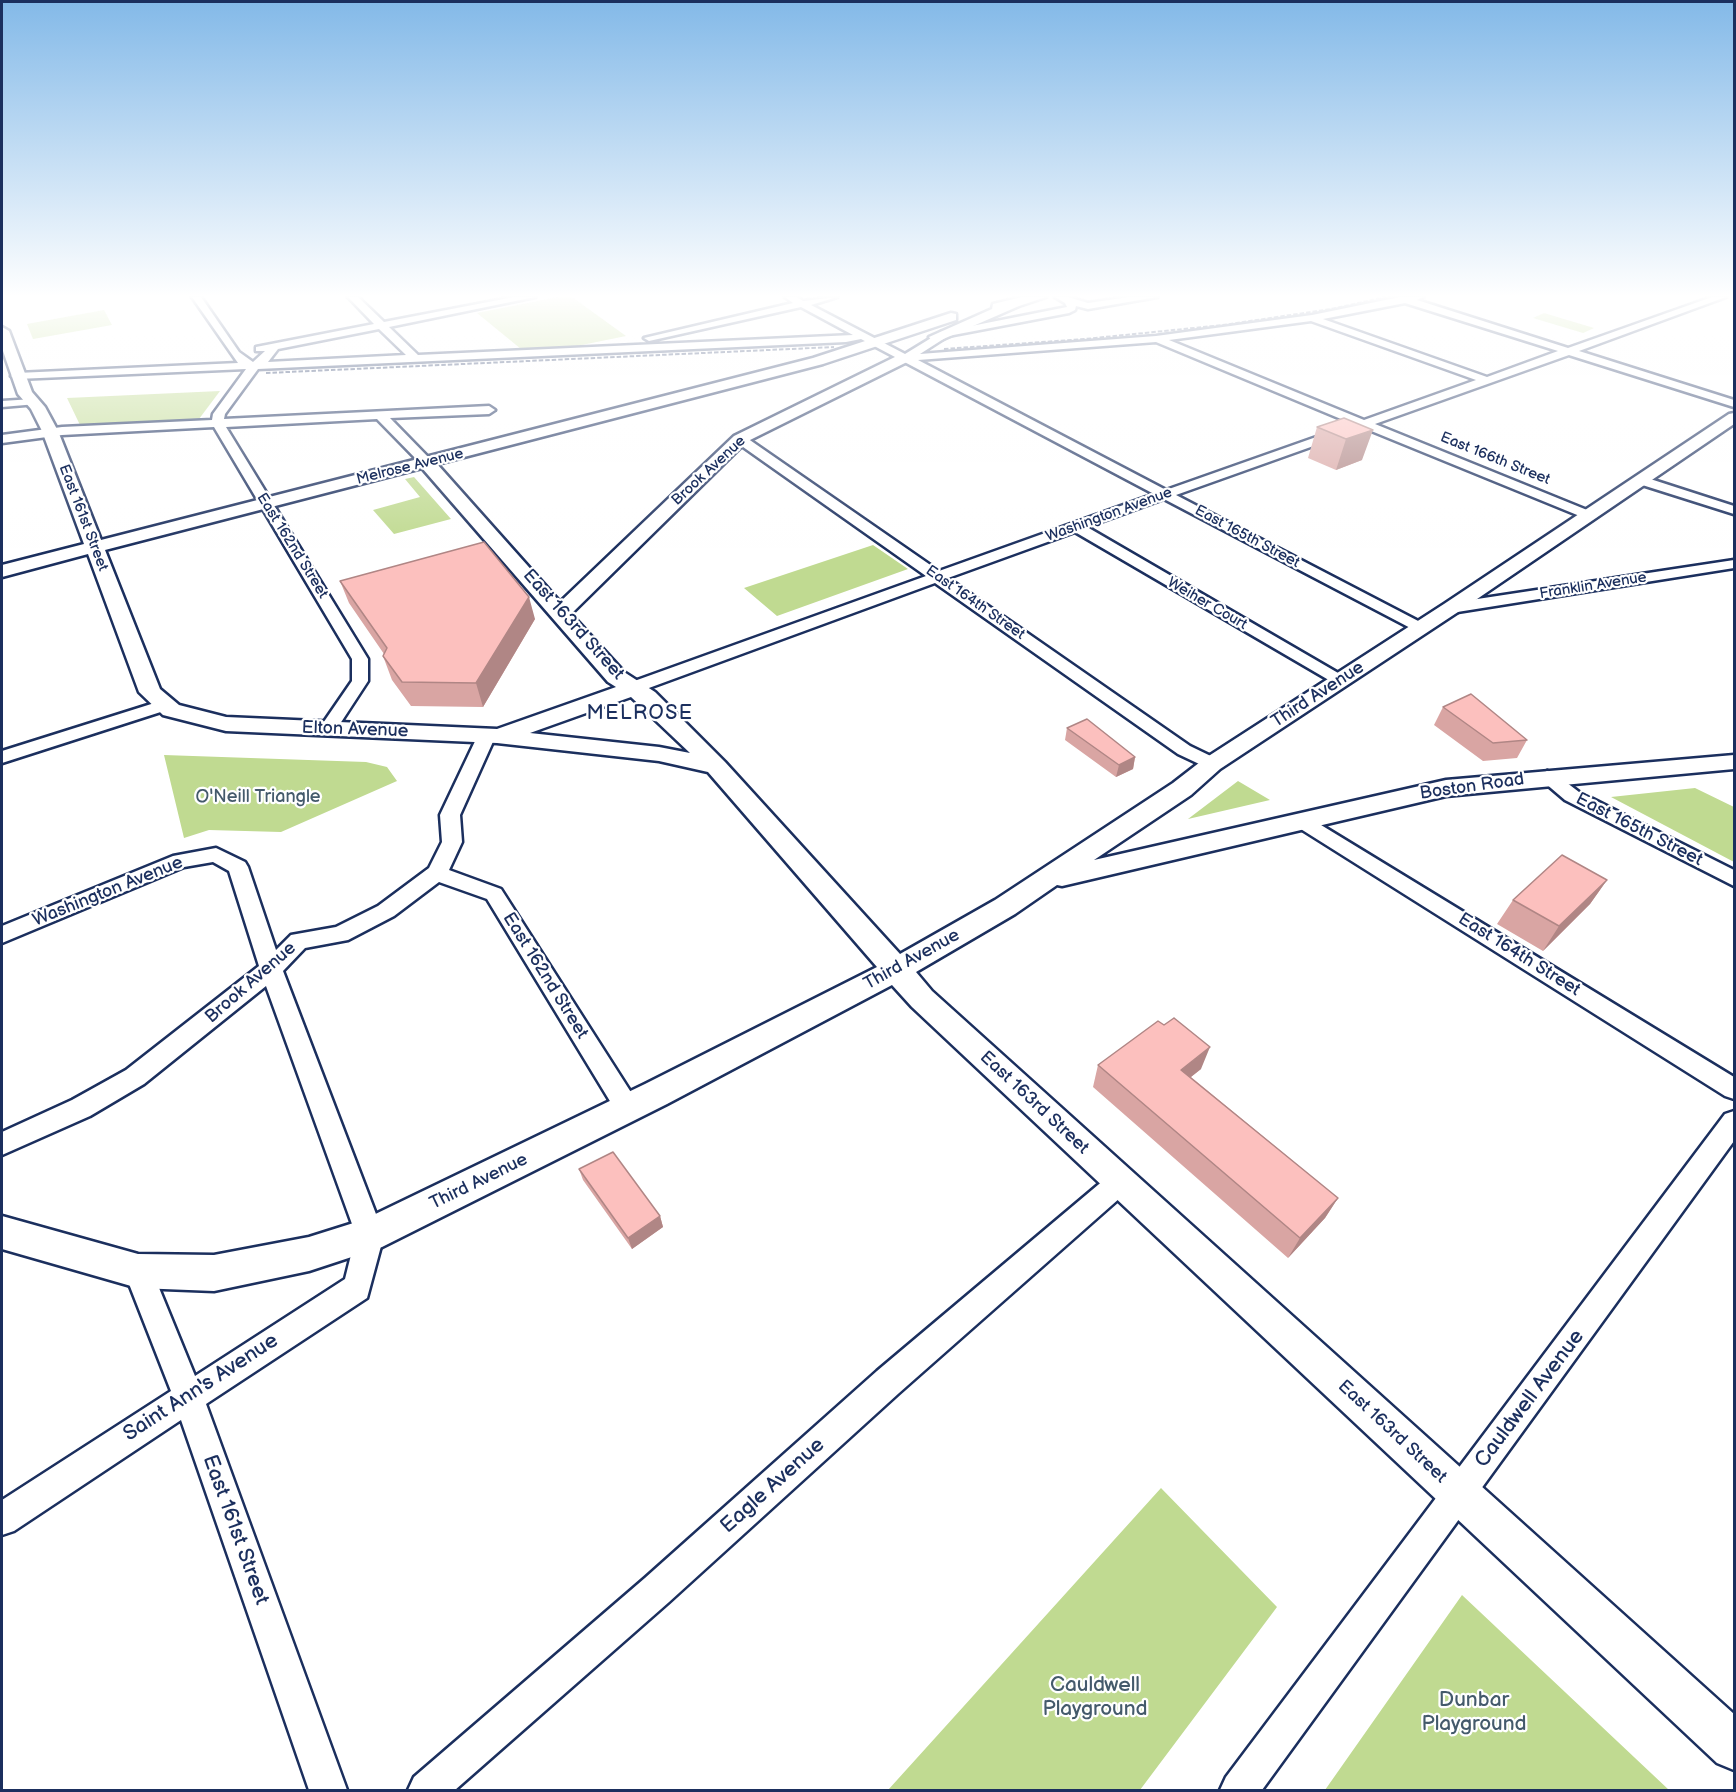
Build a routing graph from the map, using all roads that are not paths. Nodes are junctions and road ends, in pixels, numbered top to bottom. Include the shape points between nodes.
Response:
1 (19, 381) edge
2 (243, 381) edge
3 (742, 381) edge
4 (858, 381) edge
5 (948, 381) edge
6 (1258, 381) edge
7 (1484, 381) edge
8 (1661, 381) edge
9 (33, 402) junction
10 (2, 404) edge
11 (1734, 404) edge
12 (489, 410) dead end
13 (381, 416) junction
14 (1734, 417) edge
15 (218, 423) junction
16 (1364, 424) junction
17 (50, 431) junction
18 (740, 438) junction
19 (2, 439) edge
20 (426, 462) junction
21 (1641, 480) junction
22 (1166, 494) junction
23 (266, 504) junction
24 (1734, 510) edge
25 (1587, 515) junction
26 (1076, 527) junction
27 (94, 547) junction
28 (1734, 564) edge
29 (2, 571) edge
30 (940, 577) junction
31 (1451, 608) junction
32 (560, 613) junction
33 (1418, 627) junction
34 (1339, 681) junction
35 (632, 688) junction
36 (164, 705) junction
37 (328, 729) junction
38 (492, 736) junction
39 (2, 757) edge
40 (1734, 762) edge
41 (1212, 764) junction
42 (717, 767) junction
43 (1547, 777) junction
44 (1303, 821) junction
45 (1129, 824) junction
46 (1214, 842) junction
47 (437, 873) junction
48 (1734, 879) edge
49 (1047, 880) junction
50 (2, 934) edge
51 (271, 969) junction
52 (896, 970) junction
53 (1734, 1089) edge
54 (628, 1108) junction
55 (1734, 1122) edge
56 (2, 1144) edge
57 (1120, 1182) junction
58 (2, 1233) edge
59 (370, 1235) junction
60 (138, 1271) junction
61 (188, 1396) junction
62 (1458, 1493) junction
63 (2, 1519) edge
64 (1734, 1746) edge
65 (328, 1791) edge
66 (427, 1791) edge
67 (1239, 1791) edge

1 - 9 main road, East 161st Street
2 - 15 street via 219,414
3 - 20 main road, Melrose Avenue
4 - 18 main road, Brook Avenue
5 - 22 street, East 165th Street
6 - 16 street, East 166th Street
7 - 16 street, Washington Avenue
8 - 11 street
9 - 10 street
9 - 17 main road, East 161st Street
12 - 13 street
13 - 15 street
13 - 20 street, East 163rd Street
14 - 21 main road, Third Avenue
15 - 17 street
15 - 23 street, East 162nd Street
16 - 22 street, Washington Avenue
16 - 25 street, East 166th Street
17 - 19 street
17 - 27 main road, East 161st Street
18 - 30 street, East 164th Street
18 - 32 main road, Brook Avenue
20 - 23 main road, Melrose Avenue
20 - 32 main road, East 163rd Street
21 - 24 street
21 - 25 main road, Third Avenue
22 - 26 street, Washington Avenue
22 - 33 street, East 165th Street
23 - 27 main road, Melrose Avenue
23 - 37 street, East 162nd Street via 360,659 360,681
25 - 31 main road, Third Avenue
26 - 30 street, Washington Avenue
26 - 34 street, Weiher Court
27 - 29 main road, Melrose Avenue
27 - 36 main road, East 161st Street via 150,692
28 - 31 street, Franklin Avenue
30 - 35 street, Washington Avenue
30 - 41 street, East 164th Street via 1184,750
31 - 33 main road, Third Avenue
32 - 35 main road, East 163rd Street via 616,677
33 - 34 main road, Third Avenue
34 - 41 main road, Third Avenue
35 - 38 main road, Washington Avenue
35 - 42 main road, East 163rd Street via 647,697
36 - 37 main road, Elton Avenue via 180,714 213,722
36 - 39 street
37 - 38 main road, Elton Avenue
38 - 42 main road, Elton Avenue via 659,754
38 - 47 street, Brook Avenue via 450,815 452,842
40 - 43 main road, Boston Road
41 - 45 main road, Third Avenue
42 - 52 main road, East 163rd Street
43 - 44 main road, Boston Road via 1446,788
43 - 48 street, East 165th Street via 1572,796
44 - 46 main road, Boston Road
44 - 53 street, East 164th Street
45 - 46 main road, Boston Road via 1161,840
45 - 49 main road, Third Avenue
46 - 49 main road, Boston Road
47 - 51 street, Brook Avenue via 386,911 340,934 299,941
47 - 54 street, East 162nd Street via 494,894
49 - 52 main road, Third Avenue
50 - 51 street, Washington Avenue via 180,861 216,855 238,867
51 - 56 street, Brook Avenue via 135,1077 81,1108
51 - 59 street
52 - 54 main road, Third Avenue
52 - 57 main road, East 163rd Street via 922,999
54 - 59 main road, Third Avenue
55 - 62 street, Cauldwell Avenue
57 - 62 main road, East 163rd Street
57 - 66 street, Eagle Avenue
58 - 60 main road, Third Avenue
59 - 60 main road, Third Avenue via 309,1254 214,1273
59 - 61 street, Saint Ann's Avenue via 357,1288
60 - 61 street, East 161st Street
61 - 63 street, Saint Ann's Avenue
61 - 65 street, East 161st Street
62 - 64 main road, East 163rd Street
62 - 67 street, Cauldwell Avenue

